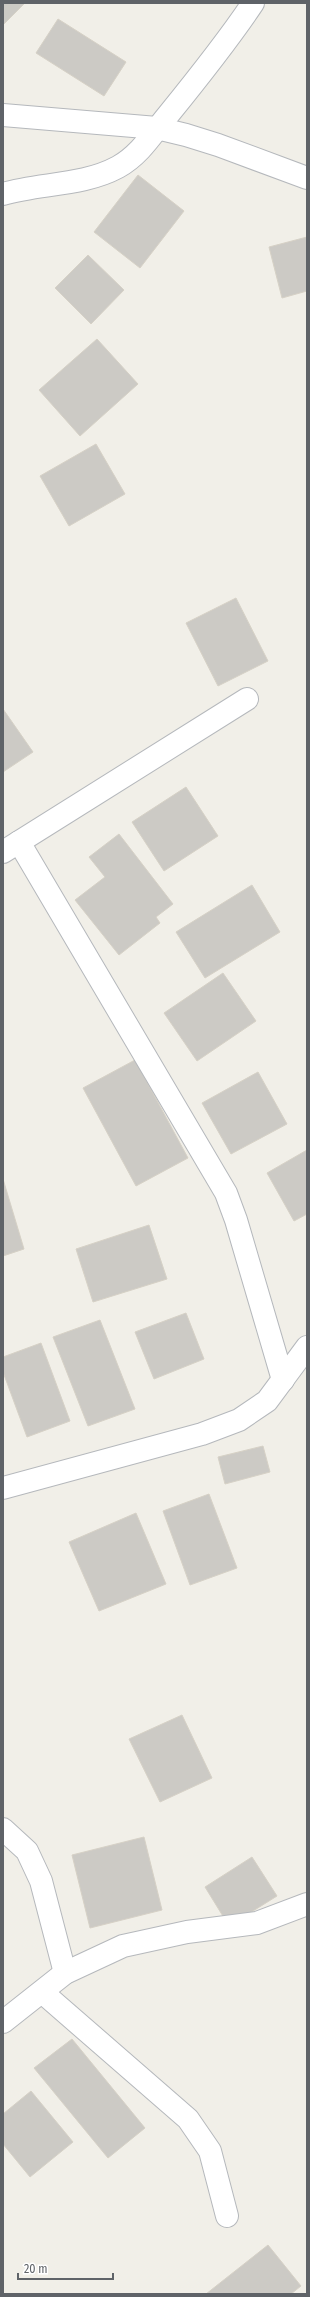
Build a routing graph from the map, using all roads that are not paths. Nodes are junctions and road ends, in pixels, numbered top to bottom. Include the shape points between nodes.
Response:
1 (253, 3) edge
2 (3, 115) edge
3 (157, 128) junction
4 (307, 178) edge
5 (3, 194) edge
6 (247, 699) dead end
7 (11, 847) edge
8 (307, 1346) edge
9 (283, 1380) junction
10 (3, 1488) edge
11 (3, 1829) edge
12 (307, 1904) edge
13 (66, 1973) junction
14 (42, 1992) junction
15 (3, 2022) edge
16 (227, 2216) dead end

1 - 3 street via 224,45
2 - 3 street
3 - 4 street via 186,134
3 - 5 street via 137,154 118,168 66,183 20,189
6 - 7 street
7 - 9 street via 226,1193
8 - 9 street
9 - 10 street via 267,1401 239,1420 202,1434
11 - 13 street via 27,1851 41,1881
12 - 13 street via 257,1922 187,1932 122,1946
13 - 14 street
14 - 15 street
14 - 16 street via 188,2119 210,2151

